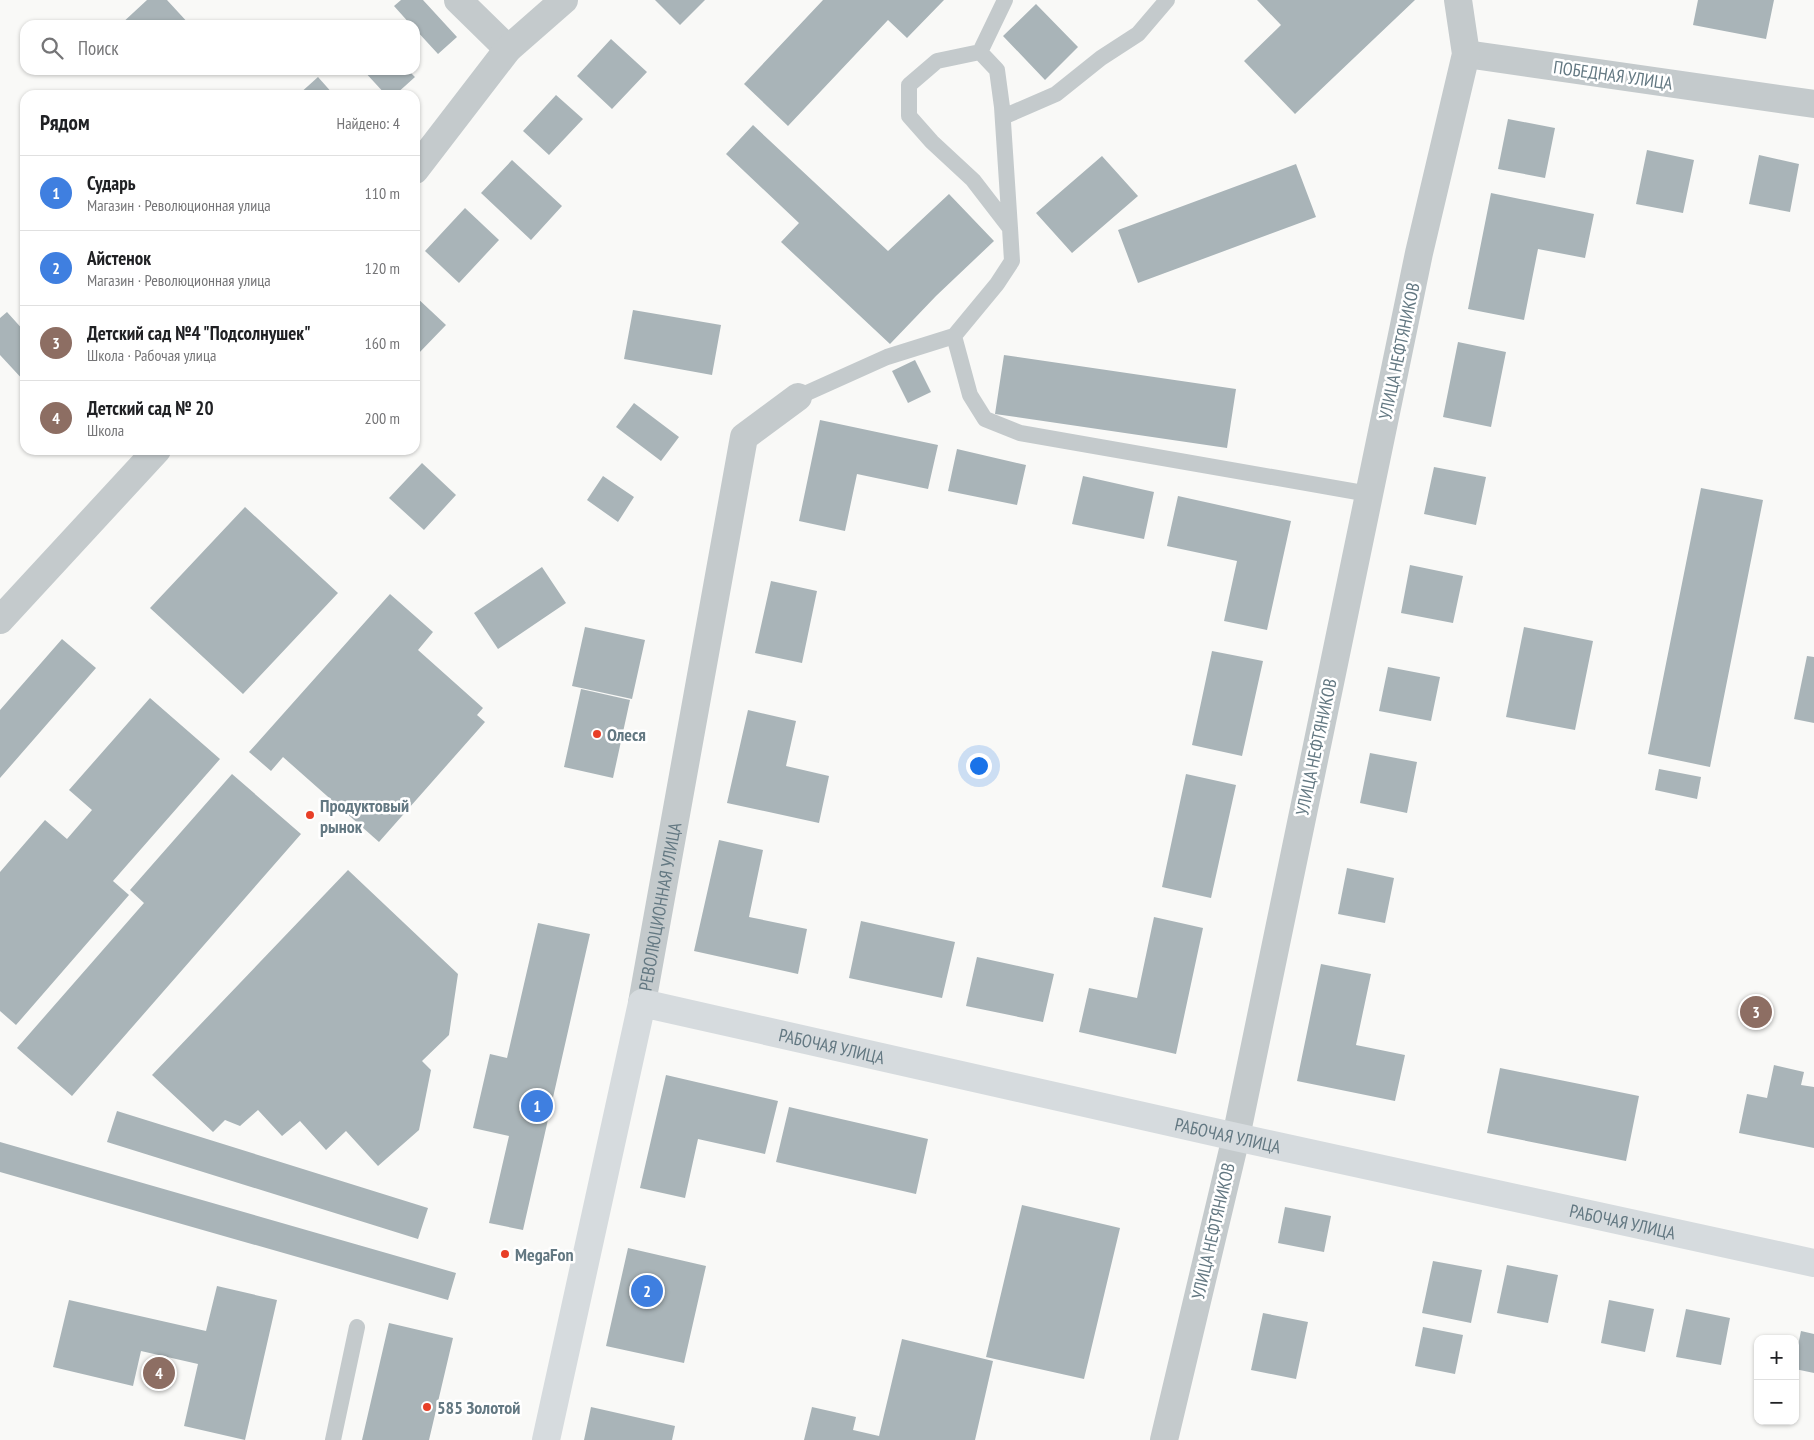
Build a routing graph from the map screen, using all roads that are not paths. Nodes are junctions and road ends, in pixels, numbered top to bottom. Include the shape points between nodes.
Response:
1 (458, 0) edge
2 (564, 0) edge
3 (1005, 0) edge
4 (1167, 0) edge
5 (1458, 0) edge
6 (508, 49) junction
7 (980, 52) junction
8 (1466, 54) junction
9 (1814, 104) edge
10 (1003, 117) junction
11 (420, 163) edge
12 (1010, 228) junction
13 (954, 336) junction
14 (798, 397) joint
15 (152, 455) edge
16 (1369, 494) junction
17 (0, 620) edge
18 (642, 1003) junction
19 (1236, 1137) junction
20 (1814, 1263) edge
21 (357, 1327) dead end
22 (334, 1440) edge
23 (546, 1440) edge
24 (1164, 1440) edge

1 - 6 street
2 - 6 street
3 - 7 lane
4 - 10 lane via 1138,34 1056,94
5 - 8 street
6 - 11 street
7 - 10 lane via 997,70
7 - 12 lane via 937,61 909,85 909,116 974,180
8 - 9 street, ПОБЕДНАЯ УЛИЦА
8 - 16 street, УЛИЦА НЕФТЯНИКОВ via 1419,252
10 - 12 lane
12 - 13 lane via 1012,261
13 - 14 lane via 887,357
13 - 16 lane via 970,395 985,419 1020,433
14 - 18 street, РЕВОЛЮЦИОННАЯ УЛИЦА via 744,437
15 - 17 street
16 - 19 street, УЛИЦА НЕФТЯНИКОВ
18 - 19 main road, РАБОЧАЯ УЛИЦА
18 - 23 main road, РЕВОЛЮЦИОННАЯ УЛИЦА
19 - 20 main road, РАБОЧАЯ УЛИЦА
19 - 24 street, УЛИЦА НЕФТЯНИКОВ
21 - 22 lane

